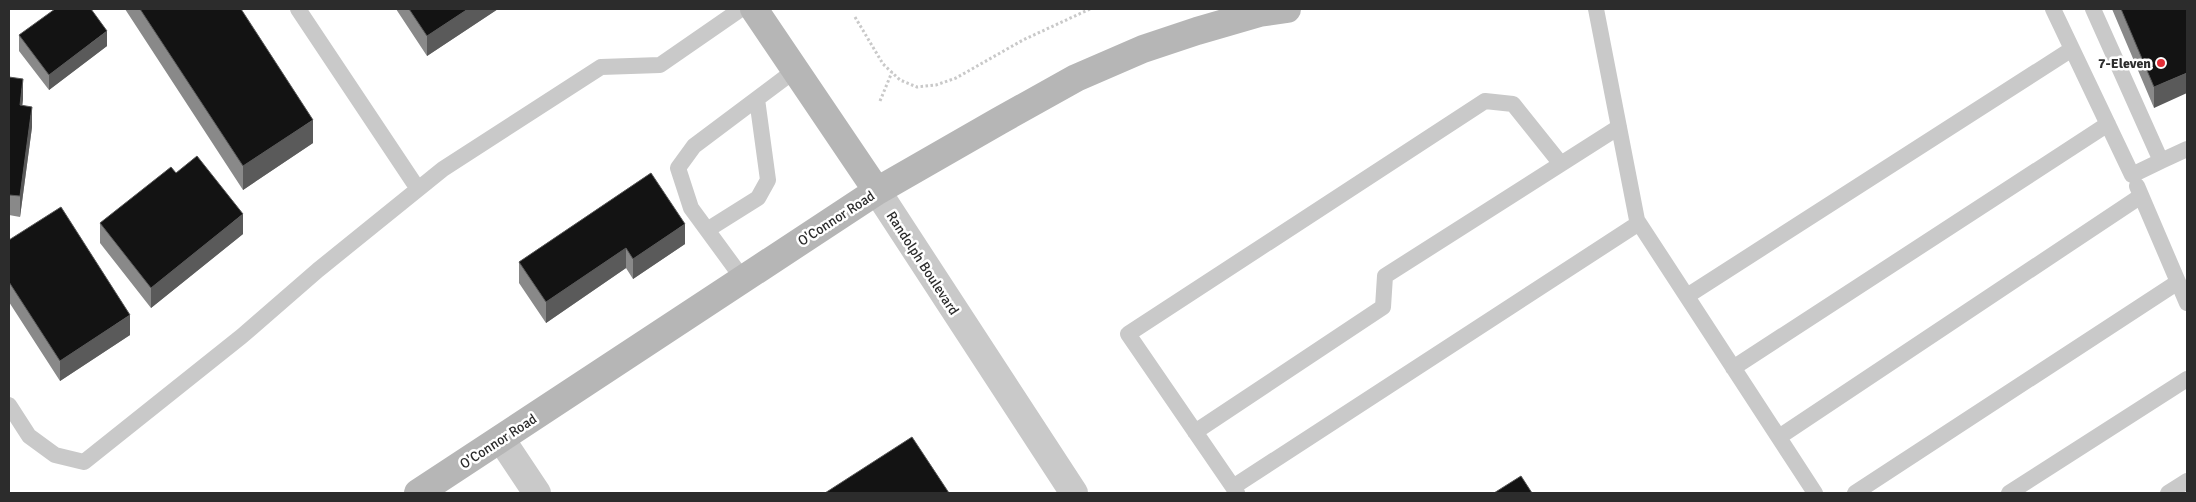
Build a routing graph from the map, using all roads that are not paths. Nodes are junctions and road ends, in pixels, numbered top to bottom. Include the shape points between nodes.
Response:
1 (298, 9) edge
2 (741, 9) edge
3 (754, 9) edge
4 (1287, 9) edge
5 (1596, 9) edge
6 (2053, 9) edge
7 (2093, 9) edge
8 (2072, 49) junction
9 (794, 71) junction
10 (757, 99) junction
11 (2108, 124) junction
12 (1619, 127) junction
13 (2187, 149) edge
14 (2161, 161) junction
15 (1561, 164) junction
16 (2132, 175) junction
17 (418, 189) junction
18 (877, 191) junction
19 (2141, 196) junction
20 (1639, 223) junction
21 (707, 230) junction
22 (743, 279) junction
23 (2178, 282) junction
24 (1687, 296) junction
25 (2187, 303) edge
26 (1733, 368) junction
27 (2187, 379) edge
28 (9, 405) edge
29 (1195, 432) junction
30 (1779, 437) junction
31 (501, 440) junction
32 (2187, 481) edge
33 (1235, 490) edge
34 (418, 493) edge
35 (537, 493) edge
36 (1074, 493) edge
37 (1815, 493) edge
38 (1855, 493) edge
39 (2008, 493) edge
40 (2168, 493) edge

1 - 17 lane
2 - 17 lane via 660,65 600,67 443,169
3 - 9 main road, Randolph Boulevard
4 - 18 main road, O'Connor Road via 1197,30 1076,78
5 - 12 lane
6 - 8 lane
7 - 14 lane
8 - 11 lane
8 - 24 lane
9 - 10 lane
9 - 18 main road, Randolph Boulevard
10 - 21 lane via 768,180 758,198
10 - 21 lane via 694,146 678,168 691,208
11 - 16 lane
11 - 26 lane
12 - 15 lane
12 - 20 lane
13 - 14 lane
14 - 16 lane
15 - 29 lane via 1385,276 1383,307
15 - 29 lane via 1513,104 1485,101 1128,334
16 - 19 lane
17 - 28 lane via 84,462 48,451 29,436
18 - 22 main road, O'Connor Road
18 - 36 street, Randolph Boulevard
19 - 23 lane
19 - 30 lane
20 - 24 lane
20 - 33 lane
21 - 22 lane
22 - 31 main road, O'Connor Road
23 - 25 lane
23 - 38 lane
24 - 26 lane
26 - 30 lane
27 - 39 lane
29 - 33 lane
30 - 37 lane
31 - 34 main road, O'Connor Road
31 - 35 street
32 - 40 lane

